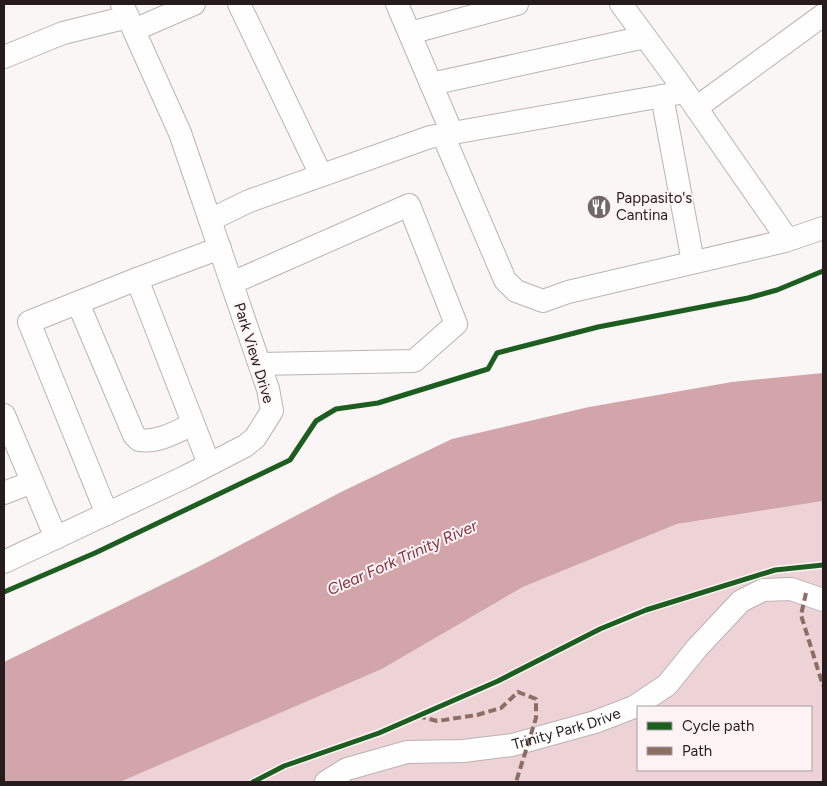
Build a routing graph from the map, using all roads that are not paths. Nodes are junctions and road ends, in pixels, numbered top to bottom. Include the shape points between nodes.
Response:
1 (194, 4) edge
2 (239, 4) edge
3 (397, 4) edge
4 (517, 4) edge
5 (621, 4) edge
6 (823, 15) edge
7 (128, 17) edge
8 (410, 33) junction
9 (645, 37) junction
10 (4, 58) edge
11 (431, 84) junction
12 (662, 96) junction
13 (690, 100) junction
14 (447, 134) junction
15 (321, 175) junction
16 (210, 220) junction
17 (823, 228) edge
18 (788, 240) junction
19 (220, 248) junction
20 (693, 262) junction
21 (137, 280) junction
22 (232, 283) junction
23 (78, 303) junction
24 (260, 364) junction
25 (4, 415) edge
26 (193, 424) junction
27 (209, 464) junction
28 (32, 482) junction
29 (4, 493) edge
30 (107, 514) junction
31 (56, 538) junction
32 (4, 562) edge
33 (823, 600) edge
34 (326, 782) edge

1 - 7 street
2 - 15 street
3 - 8 street
4 - 8 street
5 - 9 street
6 - 13 street
7 - 10 street via 63,33
7 - 16 street, Park View Drive via 180,133
8 - 11 street
9 - 11 street
9 - 13 street
11 - 14 street
12 - 13 street
12 - 14 street
12 - 20 street
13 - 18 street
14 - 15 street
14 - 20 street via 505,280 516,291 543,301
15 - 16 street via 249,201
16 - 19 street, Park View Drive
17 - 18 street
18 - 20 street
19 - 21 street
19 - 22 street, Park View Drive
21 - 23 street
21 - 26 street
22 - 24 street, Park View Drive
22 - 24 street via 409,205 456,324 414,361
23 - 26 street via 134,435 146,442 157,440
23 - 30 street via 29,322
24 - 27 street, Park View Drive via 272,411 255,438
25 - 28 street
26 - 27 street
27 - 30 street, Park View Drive
28 - 29 street
28 - 31 street
30 - 31 street, Park View Drive
31 - 32 street, Park View Drive
33 - 34 street, Trinity Park Drive via 791,589 763,590 741,601 667,685 634,706 595,722 512,745 463,751 407,752 347,769

